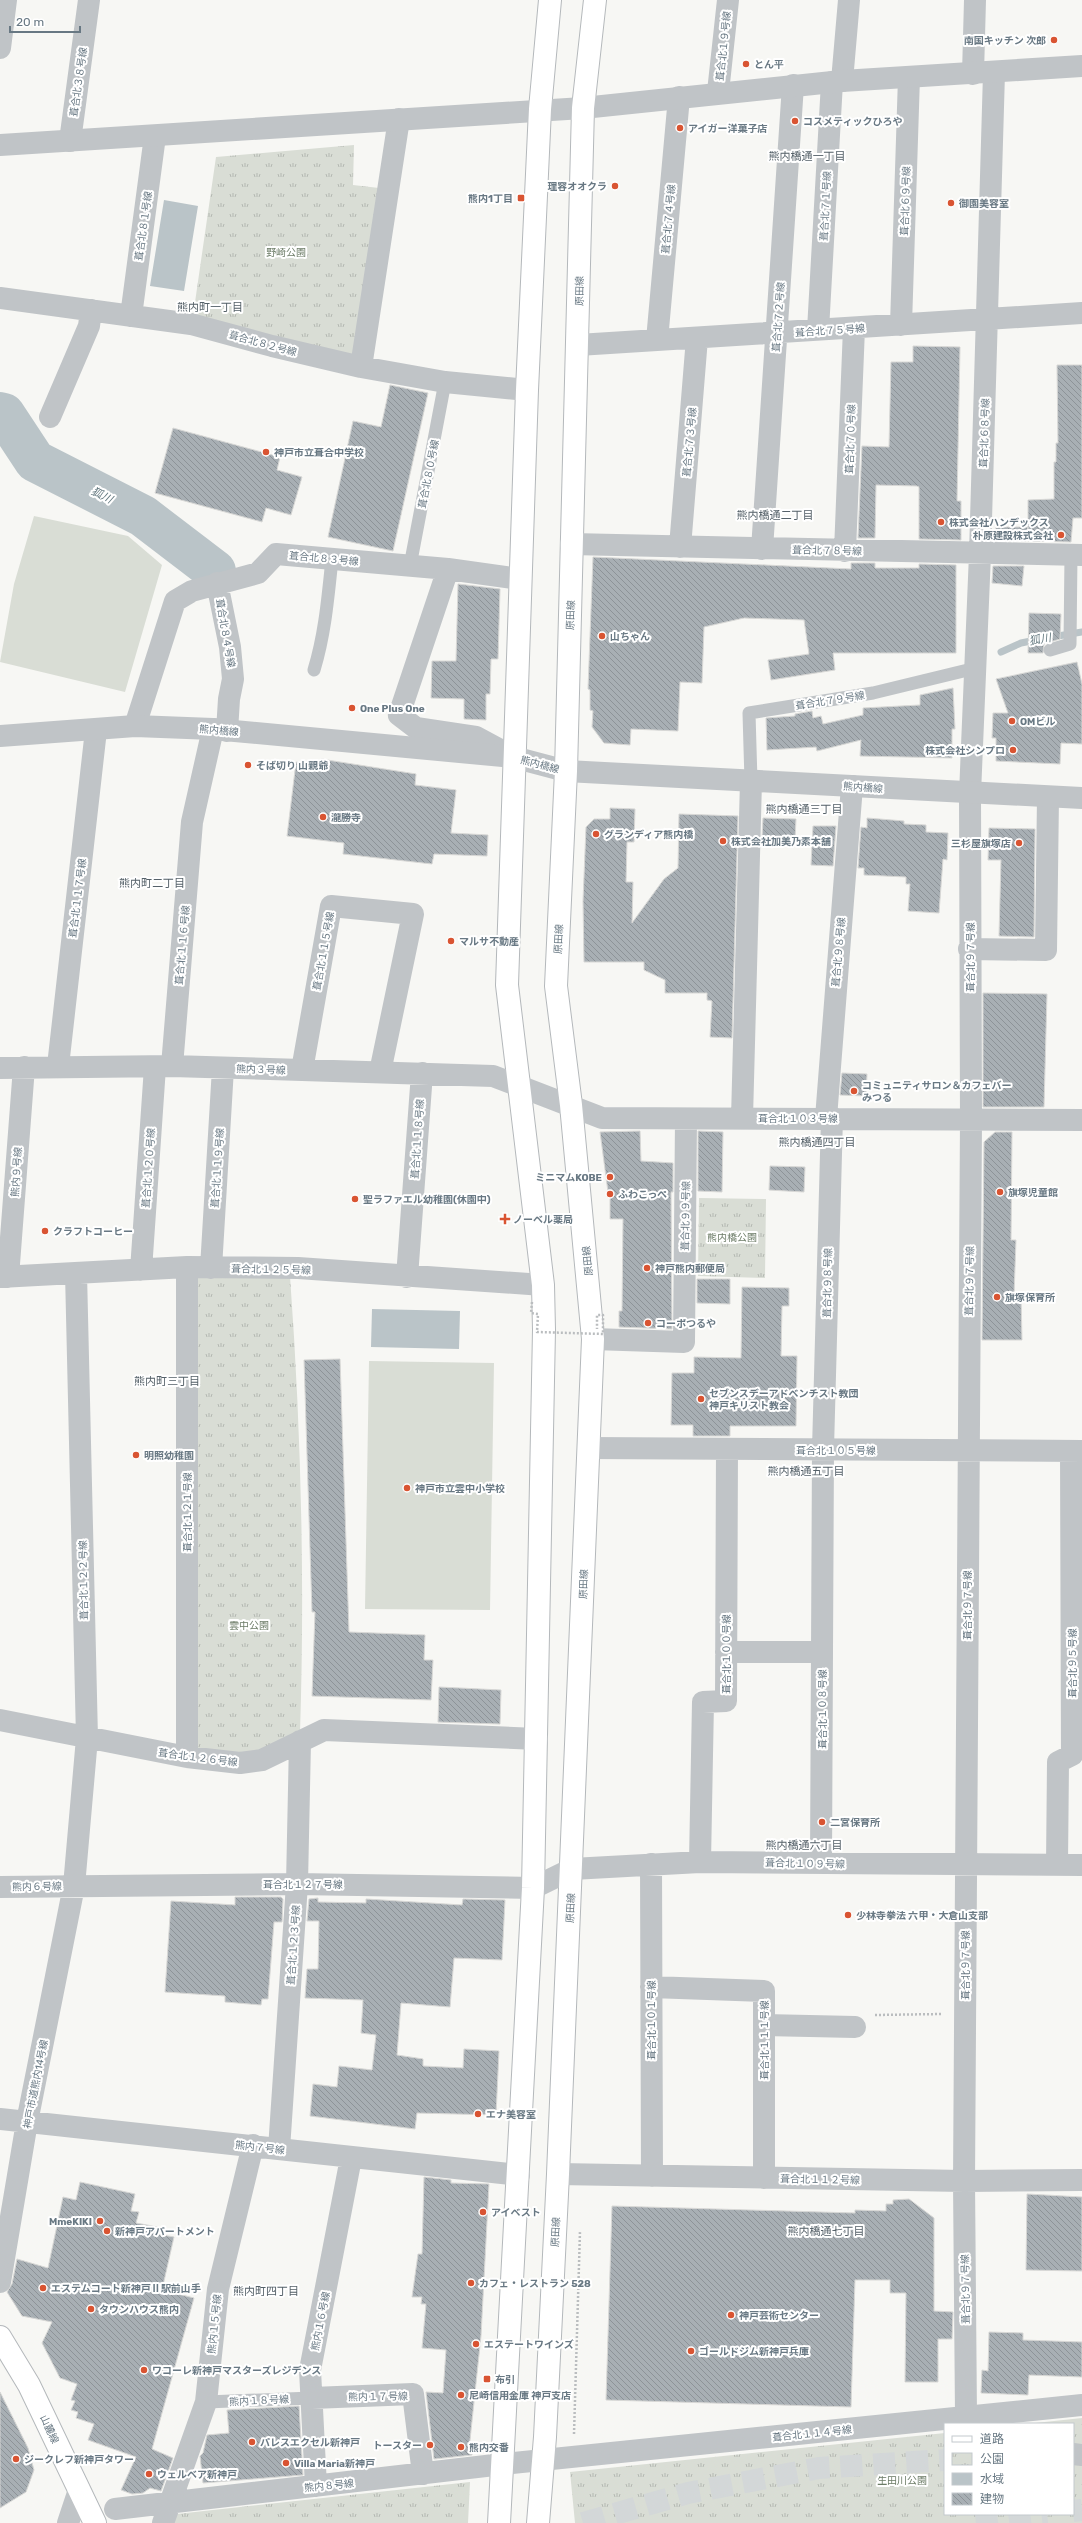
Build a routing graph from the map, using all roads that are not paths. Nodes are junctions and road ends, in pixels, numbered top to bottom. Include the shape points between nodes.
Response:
1 (6, 0) edge
2 (89, 0) edge
3 (550, 0) edge
4 (595, 0) edge
5 (728, 0) edge
6 (849, 0) edge
7 (975, 0) edge
8 (0, 48) edge
9 (1082, 66) edge
10 (983, 73) junction
11 (909, 77) junction
12 (837, 81) junction
13 (793, 85) junction
14 (718, 92) junction
15 (679, 97) junction
16 (583, 108) junction
17 (540, 109) junction
18 (399, 119) junction
19 (155, 136) junction
20 (70, 141) junction
21 (0, 145) edge
22 (0, 298) edge
23 (91, 310) junction
24 (1082, 313) edge
25 (131, 316) junction
26 (988, 320) junction
27 (901, 325) junction
28 (854, 328) junction
29 (818, 330) junction
30 (777, 333) junction
31 (697, 338) junction
32 (657, 340) junction
33 (578, 345) junction
34 (361, 367) junction
35 (445, 382) junction
36 (527, 390) junction
37 (50, 417) dead end
38 (572, 544) junction
39 (680, 547) junction
40 (762, 549) junction
41 (845, 551) junction
42 (980, 554) junction
43 (1076, 555) edge
44 (332, 559) junction
45 (410, 566) junction
46 (448, 569) junction
47 (520, 579) junction
48 (217, 583) junction
49 (1050, 650) dead end
50 (976, 668) junction
51 (314, 670) dead end
52 (135, 726) junction
53 (96, 730) junction
54 (220, 730) junction
55 (0, 736) edge
56 (513, 756) junction
57 (566, 771) junction
58 (751, 781) junction
59 (852, 786) junction
60 (970, 794) junction
61 (1048, 797) junction
62 (1082, 798) edge
63 (969, 949) junction
64 (58, 1066) junction
65 (24, 1067) junction
66 (164, 1067) junction
67 (0, 1068) edge
68 (223, 1068) junction
69 (302, 1070) junction
70 (380, 1072) junction
71 (422, 1073) junction
72 (520, 1086) junction
73 (571, 1105) junction
74 (742, 1118) junction
75 (829, 1118) junction
76 (686, 1119) junction
77 (1082, 1120) edge
78 (971, 1121) junction
79 (187, 1267) junction
80 (211, 1268) junction
81 (141, 1270) junction
82 (76, 1273) junction
83 (4, 1277) edge
84 (407, 1277) junction
85 (537, 1294) junction
86 (595, 1334) junction
87 (589, 1448) junction
88 (727, 1449) junction
89 (823, 1450) junction
90 (967, 1451) junction
91 (1076, 1451) edge
92 (726, 1652) junction
93 (822, 1652) junction
94 (0, 1720) edge
95 (86, 1738) junction
96 (537, 1739) junction
97 (300, 1741) junction
98 (187, 1757) junction
99 (700, 1862) junction
100 (821, 1862) junction
101 (651, 1864) junction
102 (966, 1865) junction
103 (1056, 1865) junction
104 (1082, 1865) edge
105 (572, 1869) junction
106 (297, 1884) junction
107 (74, 1886) junction
108 (0, 1887) edge
109 (533, 1888) junction
110 (650, 1987) junction
111 (764, 2025) junction
112 (855, 2027) road end
113 (0, 2120) edge
114 (28, 2122) junction
115 (253, 2145) junction
116 (279, 2149) junction
117 (351, 2158) junction
118 (558, 2174) junction
119 (519, 2175) junction
120 (652, 2176) junction
121 (764, 2178) junction
122 (1082, 2180) edge
123 (964, 2181) junction
124 (0, 2282) edge
125 (0, 2337) edge
126 (312, 2398) junction
127 (206, 2402) junction
128 (1082, 2405) edge
129 (966, 2416) junction
130 (543, 2461) junction
131 (503, 2464) junction
132 (423, 2474) junction
133 (316, 2486) junction
134 (79, 2490) junction
135 (172, 2502) junction
136 (115, 2509) dead end
137 (68, 2523) edge
138 (95, 2523) edge
139 (163, 2523) edge
140 (499, 2523) edge
141 (538, 2523) edge

1 - 8 street
2 - 20 street, 葺合北３８号線
3 - 17 main road
4 - 16 main road, 原田線
5 - 14 street, 葺合北１９号線
6 - 12 street, 葺合北７１号線
7 - 10 street, 葺合北６８号線
9 - 10 street
10 - 11 street
10 - 26 street, 葺合北６８号線
11 - 12 street
11 - 27 street, 葺合北６９号線
12 - 13 street
12 - 29 street, 葺合北７１号線
13 - 14 street
13 - 30 street, 葺合北７２号線
14 - 15 street
15 - 16 street
15 - 32 street, 葺合北７４号線
16 - 17 street
16 - 33 main road, 原田線
17 - 18 street
17 - 36 main road
18 - 19 street
18 - 34 street
19 - 20 street
19 - 25 street, 葺合北８１号線
20 - 21 street
22 - 23 street, 葺合北８２号線
23 - 25 street, 葺合北８２号線
23 - 37 street via 89,326
24 - 26 street, 葺合北７５号線
25 - 34 street, 葺合北８２号線 via 191,324
26 - 27 street, 葺合北７５号線
26 - 42 street, 葺合北６８号線
27 - 28 street, 葺合北７５号線
28 - 29 street, 葺合北７５号線
28 - 41 street, 葺合北７０号線
29 - 30 street, 葺合北７５号線
30 - 31 street, 葺合北７５号線
30 - 40 street, 葺合北７２号線
31 - 32 street, 葺合北７５号線
31 - 39 street, 葺合北７３号線
32 - 33 street, 葺合北７５号線
33 - 38 main road, 原田線
34 - 35 street, 葺合北８２号線
35 - 36 street, 葺合北８２号線
35 - 45 lane, 葺合北８０号線
36 - 47 main road
38 - 39 street, 葺合北７８号線
38 - 57 main road, 原田線
39 - 40 street, 葺合北７８号線
40 - 41 street, 葺合北７８号線
41 - 42 street, 葺合北７８号線
42 - 43 street, 葺合北７８号線
42 - 50 street, 葺合北６８号線
43 - 49 lane via 1070,644
44 - 45 street, 葺合北８３号線
44 - 48 street, 葺合北８３号線 via 276,554 258,573
44 - 51 lane via 328,606 321,648
45 - 46 street, 葺合北８３号線
46 - 47 street, 葺合北８３号線
46 - 56 street via 399,715 416,728 476,737
47 - 56 main road
48 - 52 street, 葺合北８３号線 via 192,591 175,601
48 - 54 street, 葺合北８４号線 via 230,647 233,679
50 - 58 lane, 葺合北７９号線 via 873,694 750,713
50 - 60 street, 葺合北６８号線
52 - 53 street, 熊内橋線
52 - 54 street, 熊内橋線
53 - 55 street, 熊内橋線
53 - 64 street, 葺合北１１７号線
54 - 56 street, 熊内橋線
54 - 66 street, 葺合北１１６号線 via 192,822
56 - 57 street, 熊内橋線
56 - 72 main road via 507,985
57 - 58 street, 熊内橋線
57 - 73 main road, 原田線 via 556,986
58 - 59 street, 熊内橋線
58 - 74 street
59 - 60 street, 熊内橋線
59 - 75 street, 葺合北９８号線
60 - 61 street, 熊内橋線
60 - 63 street, 葺合北９７号線
61 - 62 street, 熊内橋線
61 - 63 street via 1046,950
63 - 78 street, 葺合北９７号線
64 - 65 street, 熊内３号線
64 - 66 street, 熊内３号線
65 - 67 street, 熊内３号線
65 - 83 street, 熊内９号線
66 - 68 street, 熊内３号線
66 - 81 street, 葺合北１２０号線
68 - 69 street, 熊内３号線
68 - 80 street, 葺合北１１９号線
69 - 70 street, 熊内３号線
69 - 70 street, 葺合北１１５号線 via 330,906 413,914
70 - 71 street, 熊内３号線
71 - 72 street, 熊内３号線 via 493,1076
71 - 84 street, 葺合北１１８号線
72 - 73 street, 葺合北１０３号線
72 - 85 main road
73 - 76 street, 葺合北１０３号線 via 602,1118
73 - 86 main road, 原田線
74 - 75 street, 葺合北１０３号線
74 - 76 street, 葺合北１０３号線
75 - 78 street, 葺合北１０３号線
75 - 89 street, 葺合北９８号線
76 - 86 street, 葺合北９９号線 via 684,1342
77 - 78 street, 葺合北１０３号線
78 - 90 street, 葺合北９７号線
79 - 80 street, 葺合北１２５号線
79 - 81 street, 葺合北１２５号線
79 - 98 street, 葺合北１２１号線
80 - 84 street, 葺合北１２５号線 via 298,1268
81 - 82 street, 葺合北１２５号線
82 - 83 street, 葺合北１２５号線
82 - 95 street, 葺合北１２２号線
84 - 85 street, 葺合北１２５号線
85 - 96 main road via 544,1330
86 - 87 main road, 原田線
87 - 88 street, 葺合北１０５号線
87 - 105 main road, 原田線
88 - 89 street, 葺合北１０５号線
88 - 92 street, 葺合北１００号線
89 - 90 street, 葺合北１０５号線
89 - 93 street, 葺合北９８号線
90 - 91 street, 葺合北１０５号線
90 - 102 street, 葺合北９７号線
91 - 103 street, 葺合北９５号線 via 1072,1755 1058,1762
92 - 93 street
92 - 99 street, 葺合北１００号線 via 726,1701 703,1702
93 - 100 street, 葺合北１０８号線
94 - 95 street, 葺合北１２６号線
95 - 98 street, 葺合北１２６号線
95 - 107 street, 葺合北１２２号線
96 - 97 street, 葺合北１２６号線 via 324,1730
96 - 109 main road
97 - 98 street, 葺合北１２６号線 via 262,1760 240,1763
97 - 106 street, 葺合北１２３号線
99 - 100 street, 葺合北１０９号線
99 - 101 street, 葺合北１０９号線
100 - 102 street, 葺合北１０９号線
101 - 105 street, 葺合北１０９号線
101 - 110 street, 葺合北１０１号線
102 - 103 street, 葺合北１０９号線
102 - 123 street, 葺合北９７号線
103 - 104 street, 葺合北１０９号線
105 - 109 street, 葺合北１０９号線
105 - 118 main road, 原田線
106 - 107 street, 葺合北１２７号線
106 - 109 street, 葺合北１２７号線
106 - 116 street, 葺合北１２３号線
107 - 108 street, 熊内６号線
107 - 114 street, 神戸市道熊内14号線
109 - 119 main road
110 - 111 street, 葺合北１１１号線 via 764,1992
110 - 120 street, 葺合北１０１号線
111 - 112 street
111 - 121 street, 葺合北１１１号線
113 - 114 street, 熊内７号線
114 - 115 street, 熊内７号線
114 - 124 street, 神戸市道熊内14号線
115 - 116 street, 熊内７号線
115 - 127 street, 熊内１５号線 via 218,2289
116 - 117 street, 熊内７号線
117 - 119 street, 熊内７号線
117 - 126 street, 熊内１６号線 via 310,2370
118 - 120 street, 葺合北１１２号線
118 - 130 main road, 原田線
119 - 131 main road
120 - 121 street, 葺合北１１２号線
121 - 123 street, 葺合北１１２号線
122 - 123 street, 葺合北１１２号線
123 - 129 street, 葺合北９７号線
125 - 134 main road, 山麓線 via 29,2385
126 - 127 lane, 熊内１８号線
126 - 132 street, 熊内１７号線 via 413,2394
126 - 133 street, 熊内１６号線
127 - 135 street, 熊内１５号線
128 - 129 street, 葺合北１１４号線
129 - 130 street, 葺合北１１４号線
130 - 131 street, 熊内８号線
130 - 141 main road, 原田線
131 - 132 street, 熊内８号線
131 - 140 main road
132 - 133 street, 熊内８号線
133 - 135 street, 熊内８号線
134 - 137 street
134 - 138 main road, 山麓線
135 - 136 street, 熊内８号線
135 - 139 street, 熊内１５号線

